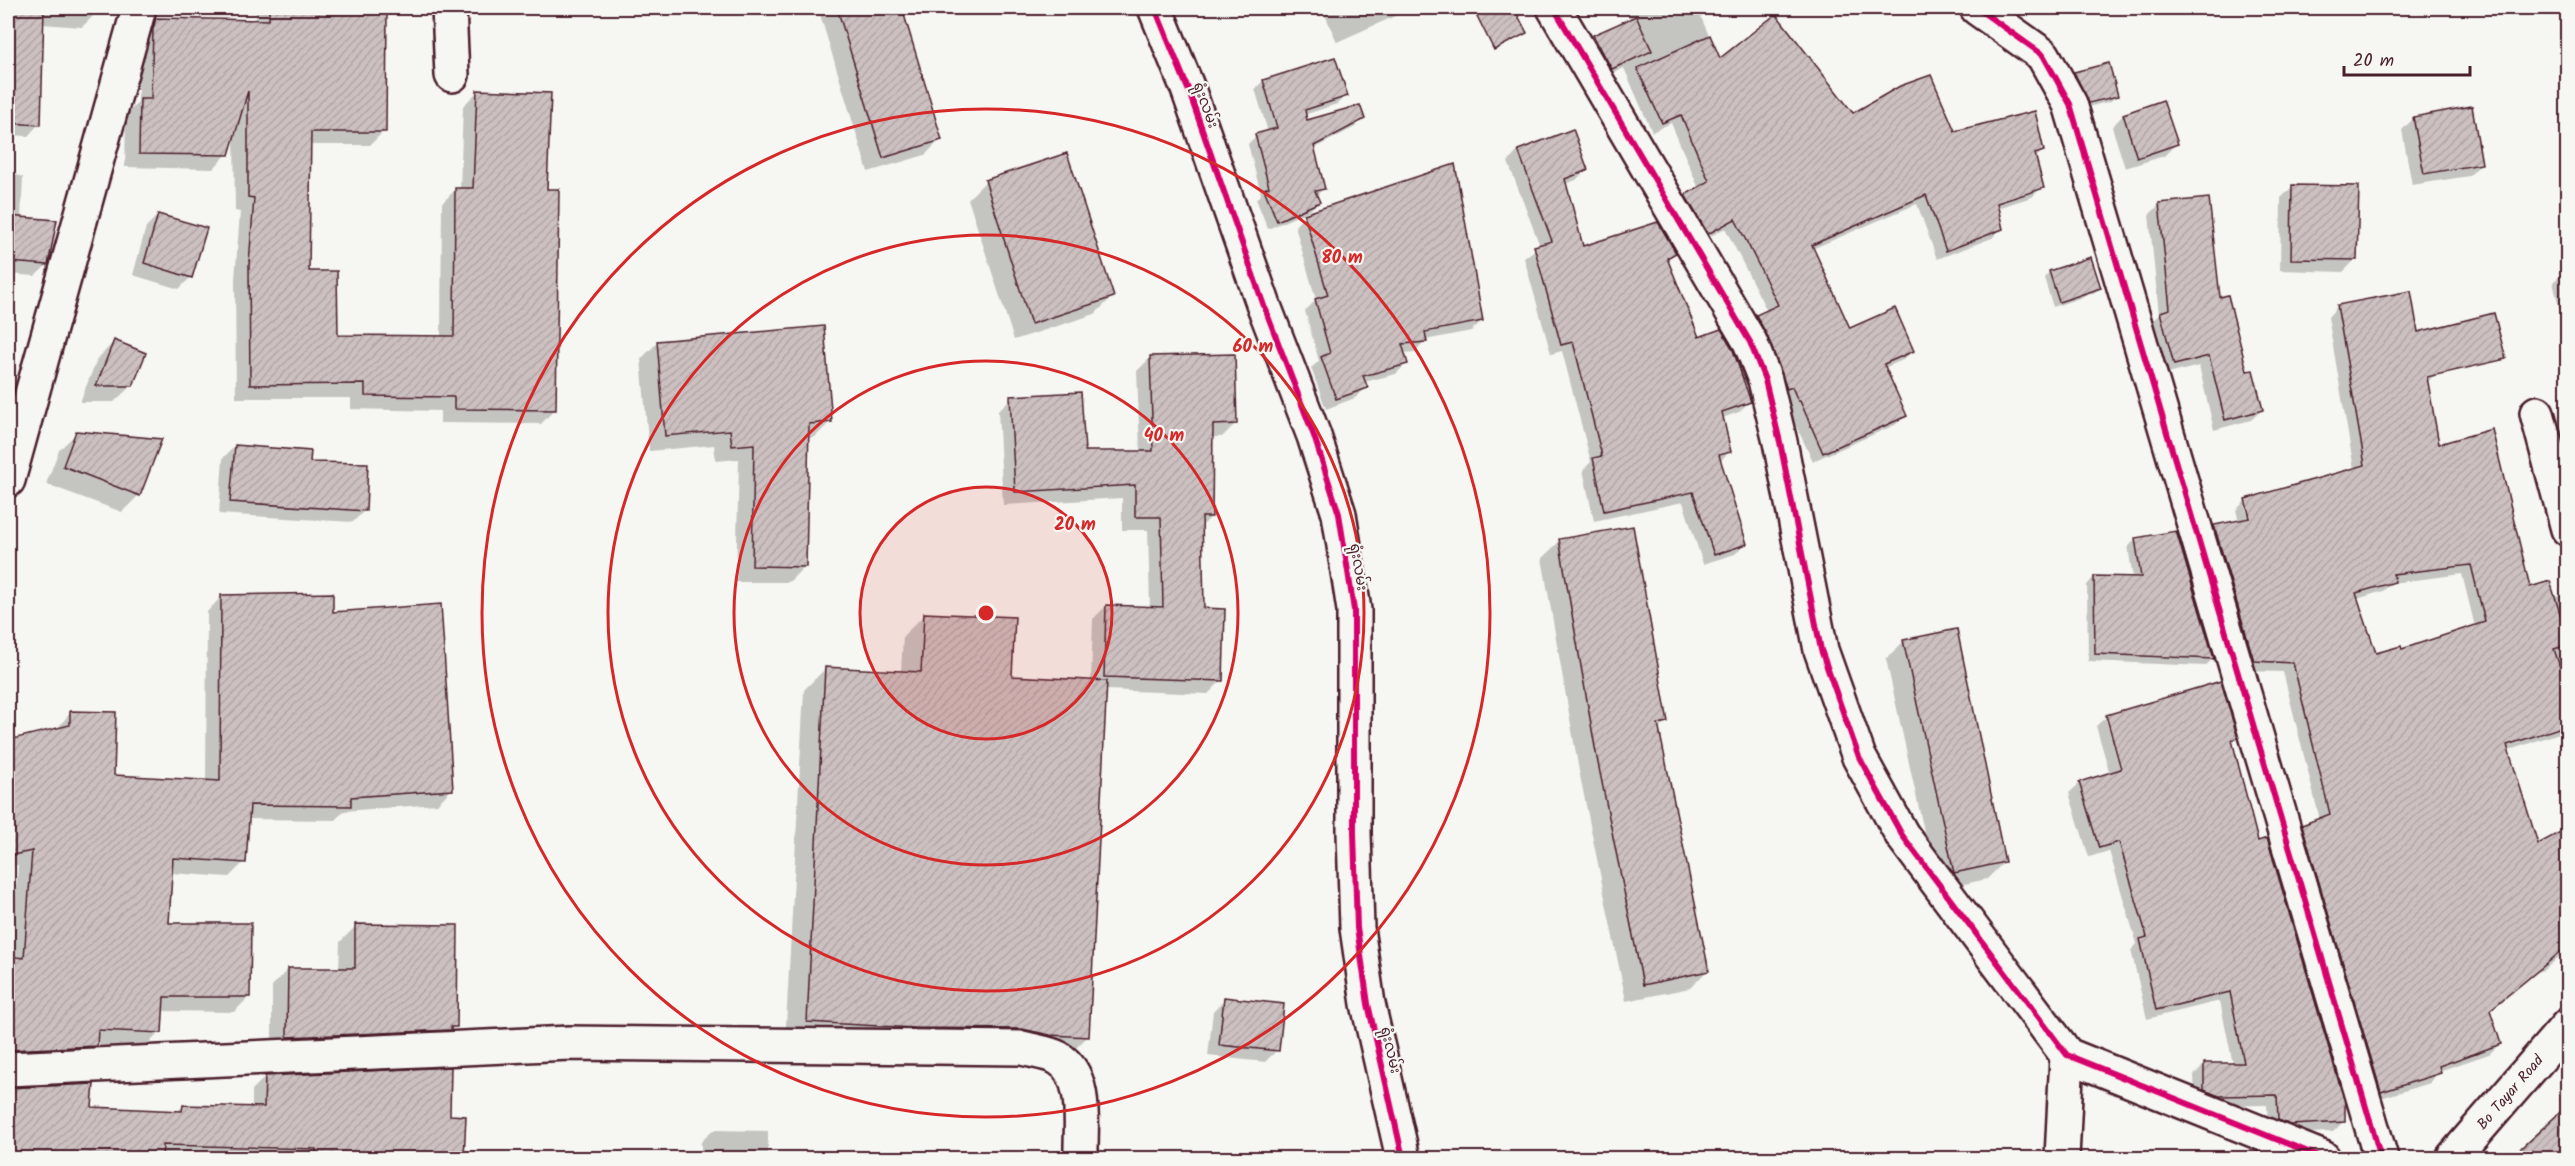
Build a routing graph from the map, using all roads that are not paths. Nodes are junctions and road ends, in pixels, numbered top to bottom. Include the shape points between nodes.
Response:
1 (139, 8) edge
2 (449, 8) edge
3 (1155, 8) edge
4 (1554, 8) edge
5 (1977, 8) edge
6 (452, 75) dead end
7 (2537, 413) dead end
8 (8, 480) edge
9 (2568, 530) edge
10 (2568, 1025) edge
11 (2067, 1055) junction
12 (8, 1069) edge
13 (1081, 1158) edge
14 (1403, 1158) edge
15 (2062, 1158) edge
16 (2323, 1158) edge
17 (2381, 1158) edge
18 (2453, 1158) edge

1 - 8 street
2 - 6 street
3 - 14 street, ရုံးလမ်း via 1188,89 1339,514 1354,610 1353,833 1358,928 1368,1004
4 - 11 street via 1750,342 1766,380 1821,650 1859,757 1902,835
5 - 17 street via 2043,55 2070,104
7 - 9 street
10 - 18 street, Bo Tayar Road
11 - 15 street
11 - 16 street
12 - 13 street via 569,1043 1022,1048 1059,1059 1076,1079

